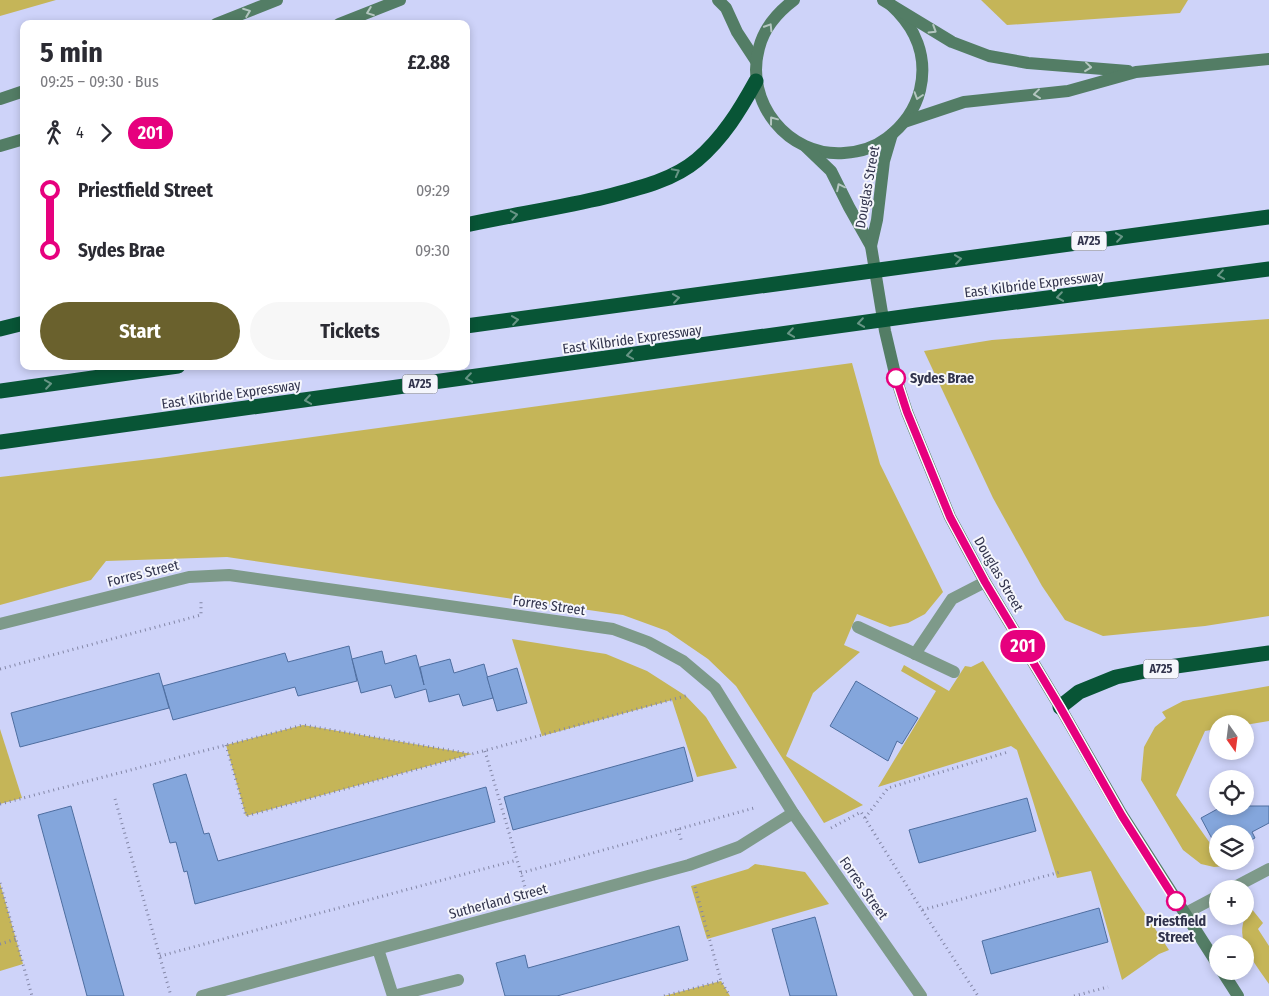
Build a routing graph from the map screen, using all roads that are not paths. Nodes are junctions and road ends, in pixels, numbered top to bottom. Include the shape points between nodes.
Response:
1 (277, 0) edge
2 (400, 0) edge
3 (718, 0) edge
4 (794, 0) edge
5 (887, 2) edge
6 (226, 20) edge
7 (349, 20) edge
8 (1269, 59) edge
9 (756, 61) junction
10 (1136, 72) junction
11 (756, 81) junction
12 (20, 92) edge
13 (0, 98) edge
14 (904, 122) junction
15 (892, 134) junction
16 (20, 140) edge
17 (0, 146) edge
18 (806, 147) junction
19 (1269, 217) edge
20 (470, 224) edge
21 (871, 246) junction
22 (1269, 269) edge
23 (20, 324) edge
24 (470, 325) edge
25 (0, 329) edge
26 (150, 370) edge
27 (0, 391) edge
28 (0, 442) edge
29 (985, 582) junction
30 (0, 624) edge
31 (858, 627) dead end
32 (1269, 653) edge
33 (915, 654) junction
34 (954, 672) dead end
35 (1060, 707) junction
36 (793, 813) junction
37 (1269, 868) edge
38 (1247, 880) edge
39 (1209, 901) edge
40 (1184, 914) junction
41 (378, 949) junction
42 (1209, 952) edge
43 (458, 980) dead end
44 (1228, 980) edge
45 (202, 996) edge
46 (393, 996) edge
47 (921, 996) edge
48 (1238, 996) edge

6 -> 1 main road
2 -> 7 main road
3 - 9 main road via 726,8
9 -> 4 main road via 765,32 783,8
5 -> 10 main road via 952,42 989,56 1028,63
5 -> 14 main road via 902,15 917,39 923,68 918,96
8 - 10 main road
9 - 11 main road
10 -> 14 main road via 1068,91 964,102
18 -> 11 main road via 787,136 772,120
20 -> 11 highway via 622,193 675,174 696,161 717,141
12 - 13 main road
14 - 15 main road
15 - 18 main road via 866,150 851,153 820,152
15 - 21 main road, Douglas Street via 884,161
16 - 17 main road
21 -> 18 main road, Douglas Street via 831,171
24 -> 19 highway, A725
21 - 29 main road, Douglas Street via 885,331 907,412 950,517
22 -> 28 highway, East Kilbride Expressway / A725
23 - 25 highway
27 -> 26 highway
29 - 33 street via 952,599
29 - 35 main road, Douglas Street
30 - 36 street, Forres Street via 189,577 229,575 613,629 648,642 683,661 715,688
31 - 33 street
32 - 35 highway, A725 via 1116,677 1079,692
33 - 34 street
35 - 40 main road, Douglas Street via 1122,816
36 - 41 street, Sutherland Street via 740,847 689,865
36 - 47 street, Forres Street
37 - 38 street
39 - 40 street
40 - 42 main road, Douglas Street
41 - 45 street, Sutherland Street
41 - 46 street
43 - 46 street
44 - 48 main road

